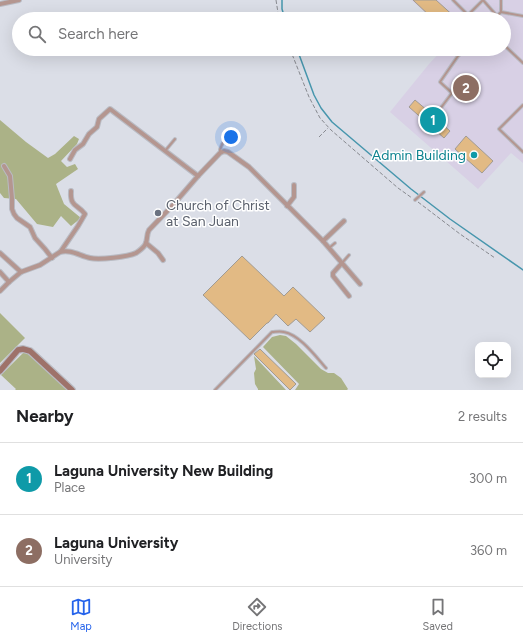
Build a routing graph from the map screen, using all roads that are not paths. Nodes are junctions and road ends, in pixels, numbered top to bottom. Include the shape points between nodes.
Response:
1 (19, 0) edge
2 (453, 0) edge
3 (483, 0) edge
4 (501, 0) edge
5 (0, 4) edge
6 (465, 12) edge
7 (471, 12) edge
8 (494, 12) edge
9 (501, 12) edge
10 (511, 14) edge
11 (523, 16) edge
12 (511, 52) edge
13 (458, 56) edge
14 (523, 63) edge
15 (523, 106) edge
16 (440, 109) dead end
17 (229, 135) dead end
18 (175, 139) dead end
19 (165, 151) junction
20 (523, 152) edge
21 (220, 153) junction
22 (70, 159) dead end
23 (4, 166) dead end
24 (198, 176) junction
25 (294, 185) dead end
26 (71, 191) dead end
27 (424, 192) dead end
28 (415, 200) road end
29 (287, 206) junction
30 (344, 221) dead end
31 (323, 241) junction
32 (335, 242) dead end
33 (146, 243) junction
34 (329, 248) junction
35 (60, 252) junction
36 (0, 253) edge
37 (350, 255) dead end
38 (52, 258) junction
39 (163, 260) dead end
40 (342, 263) junction
41 (0, 272) edge
42 (21, 272) junction
43 (9, 282) junction
44 (360, 284) dead end
45 (0, 291) edge
46 (348, 296) dead end
47 (326, 368) dead end
48 (0, 371) edge
49 (72, 390) edge
50 (216, 390) edge

1 - 5 street
2 - 6 lane
3 - 7 lane
3 - 8 lane
4 - 9 lane
10 - 11 lane
12 - 14 lane
13 - 16 lane via 440,82 452,93
15 - 20 lane via 499,129
17 - 21 lane
18 - 19 lane
19 - 22 street via 110,109 99,119 97,127
19 - 24 street
21 - 24 street
21 - 29 street via 228,152 249,167
23 - 38 street via 10,176 14,214 30,228
24 - 33 street via 149,230
25 - 29 street via 294,197
26 - 35 street via 70,198 85,214
27 - 28 lane
29 - 31 street
30 - 31 street
31 - 34 street
32 - 34 lane
33 - 35 street via 134,254 98,260 71,252
33 - 39 street
34 - 40 street
35 - 38 street
36 - 42 street
37 - 40 lane
38 - 42 street
40 - 44 street
40 - 46 street via 333,276
41 - 43 street
42 - 43 street
43 - 45 street
47 - 50 lane via 294,336 284,332 272,332
48 - 49 street via 18,350 23,349 30,351

